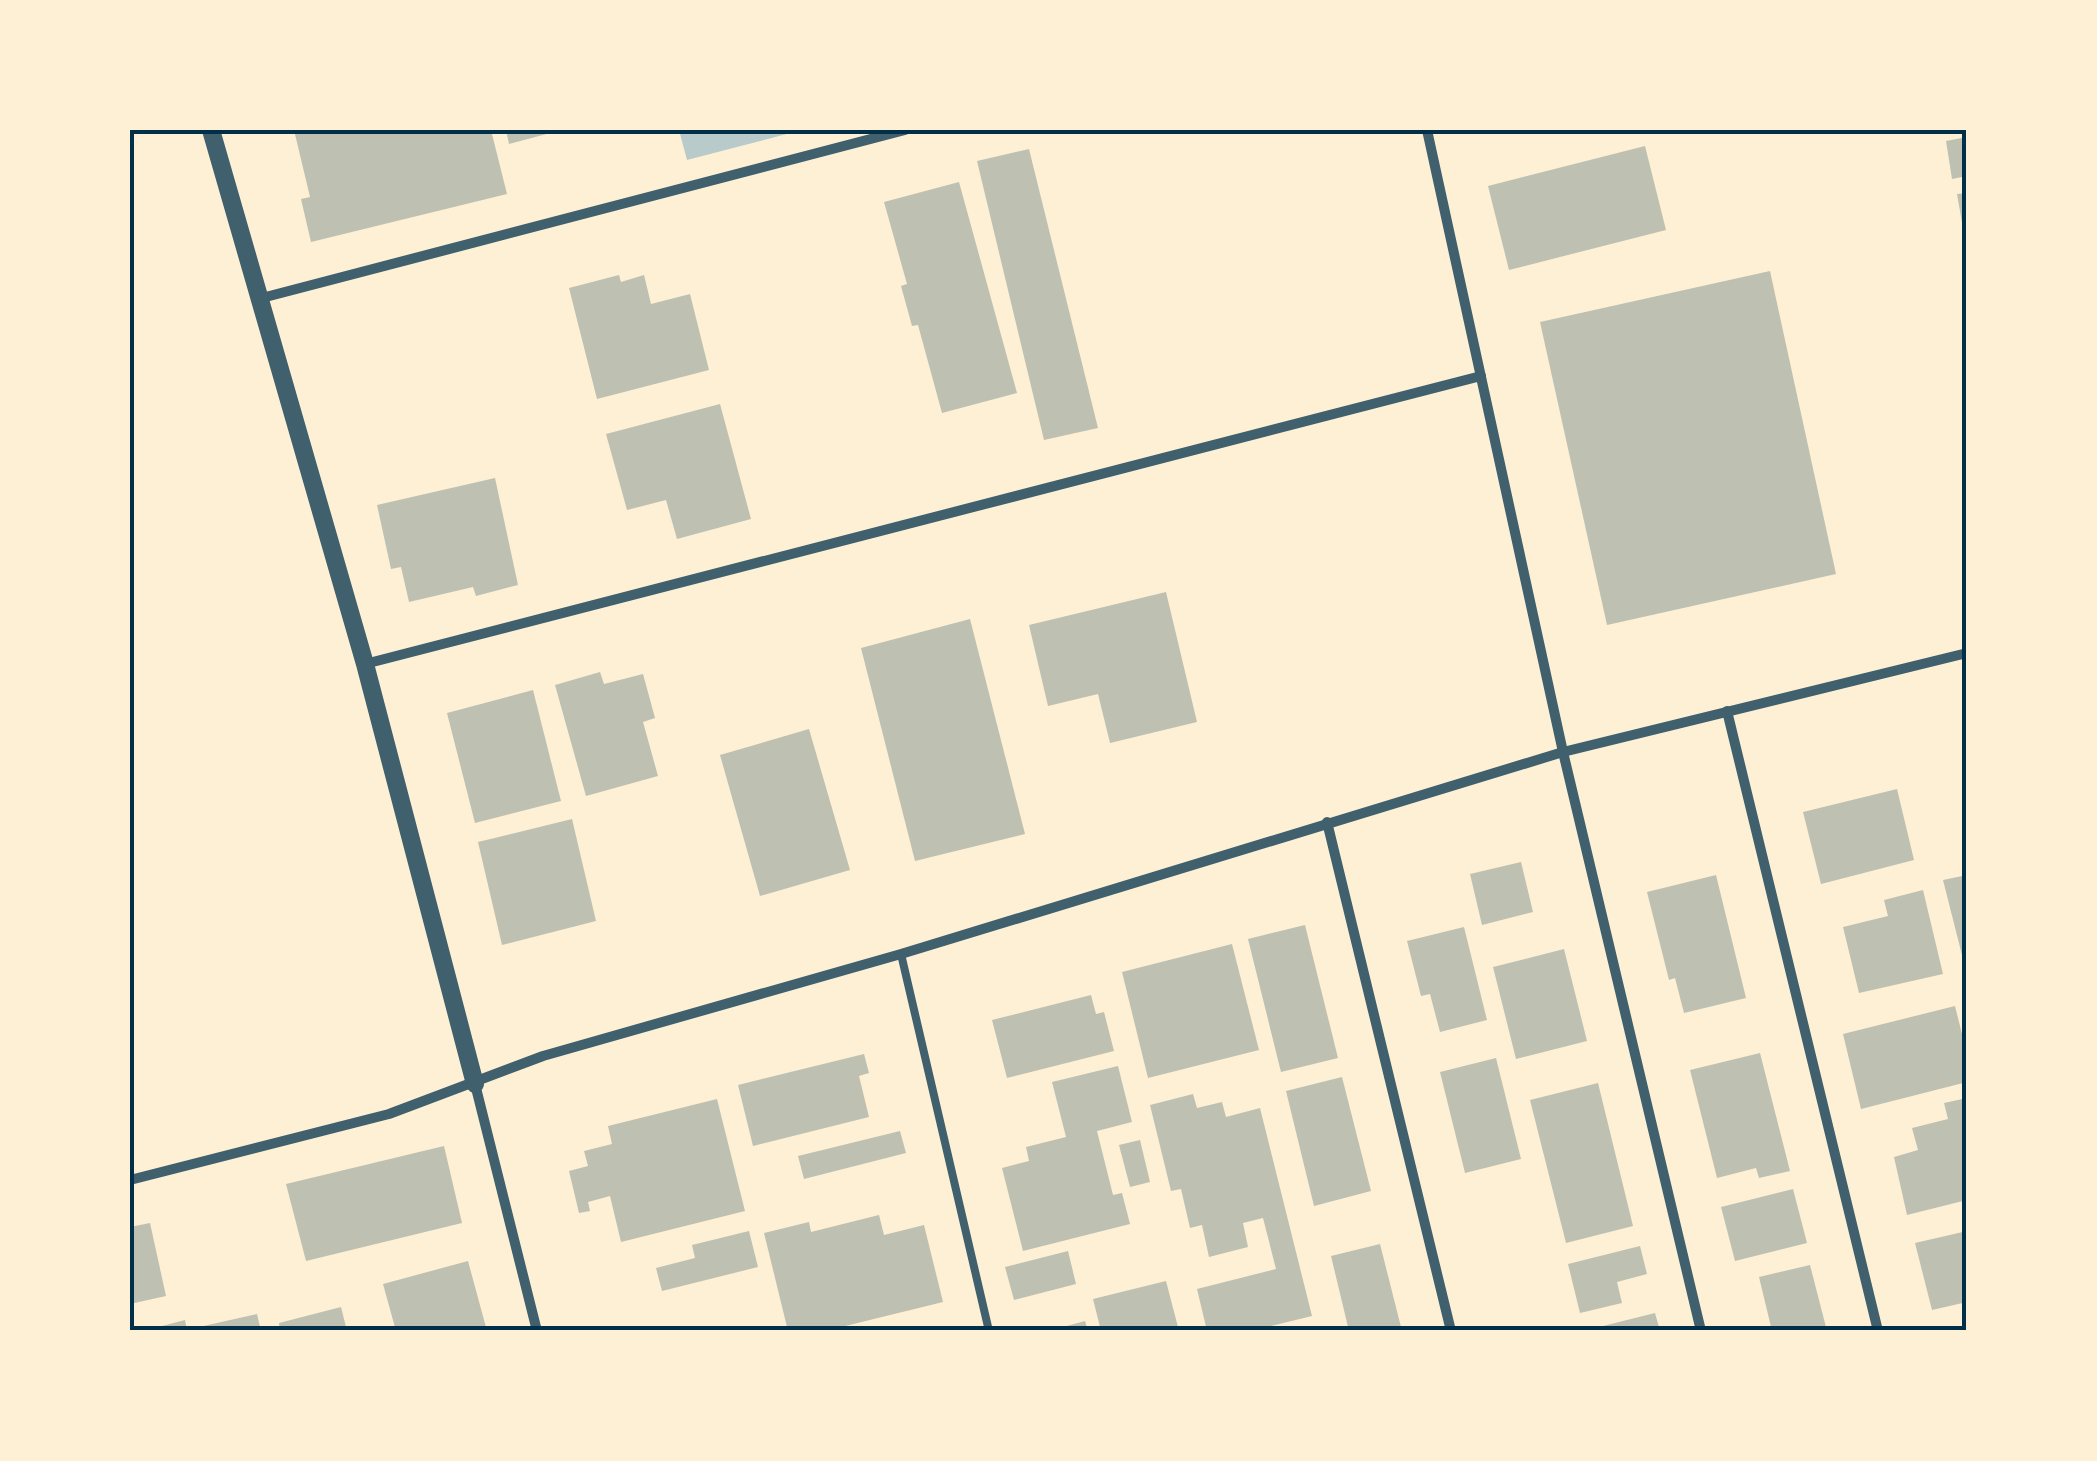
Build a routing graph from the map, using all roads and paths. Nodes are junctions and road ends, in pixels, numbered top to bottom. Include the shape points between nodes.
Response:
1 (211, 130) edge
2 (905, 130) edge
3 (1426, 130) edge
4 (258, 299) junction
5 (1481, 376) junction
6 (1967, 652) edge
7 (365, 664) junction
8 (1727, 711) junction
9 (1563, 752) junction
10 (1327, 822) junction
11 (901, 954) junction
12 (475, 1084) junction
13 (130, 1180) edge
14 (537, 1331) edge
15 (989, 1331) edge
16 (1451, 1331) edge
17 (1701, 1331) edge
18 (1878, 1331) edge

1 - 4 street
2 - 4 street
3 - 5 street
4 - 7 street
5 - 7 street
5 - 9 street
6 - 8 street
7 - 12 street
8 - 9 street
8 - 18 street
9 - 10 street
9 - 17 street
10 - 11 street
10 - 16 street
11 - 12 street via 543,1056
11 - 15 lane
12 - 13 street via 390,1114
12 - 14 street

